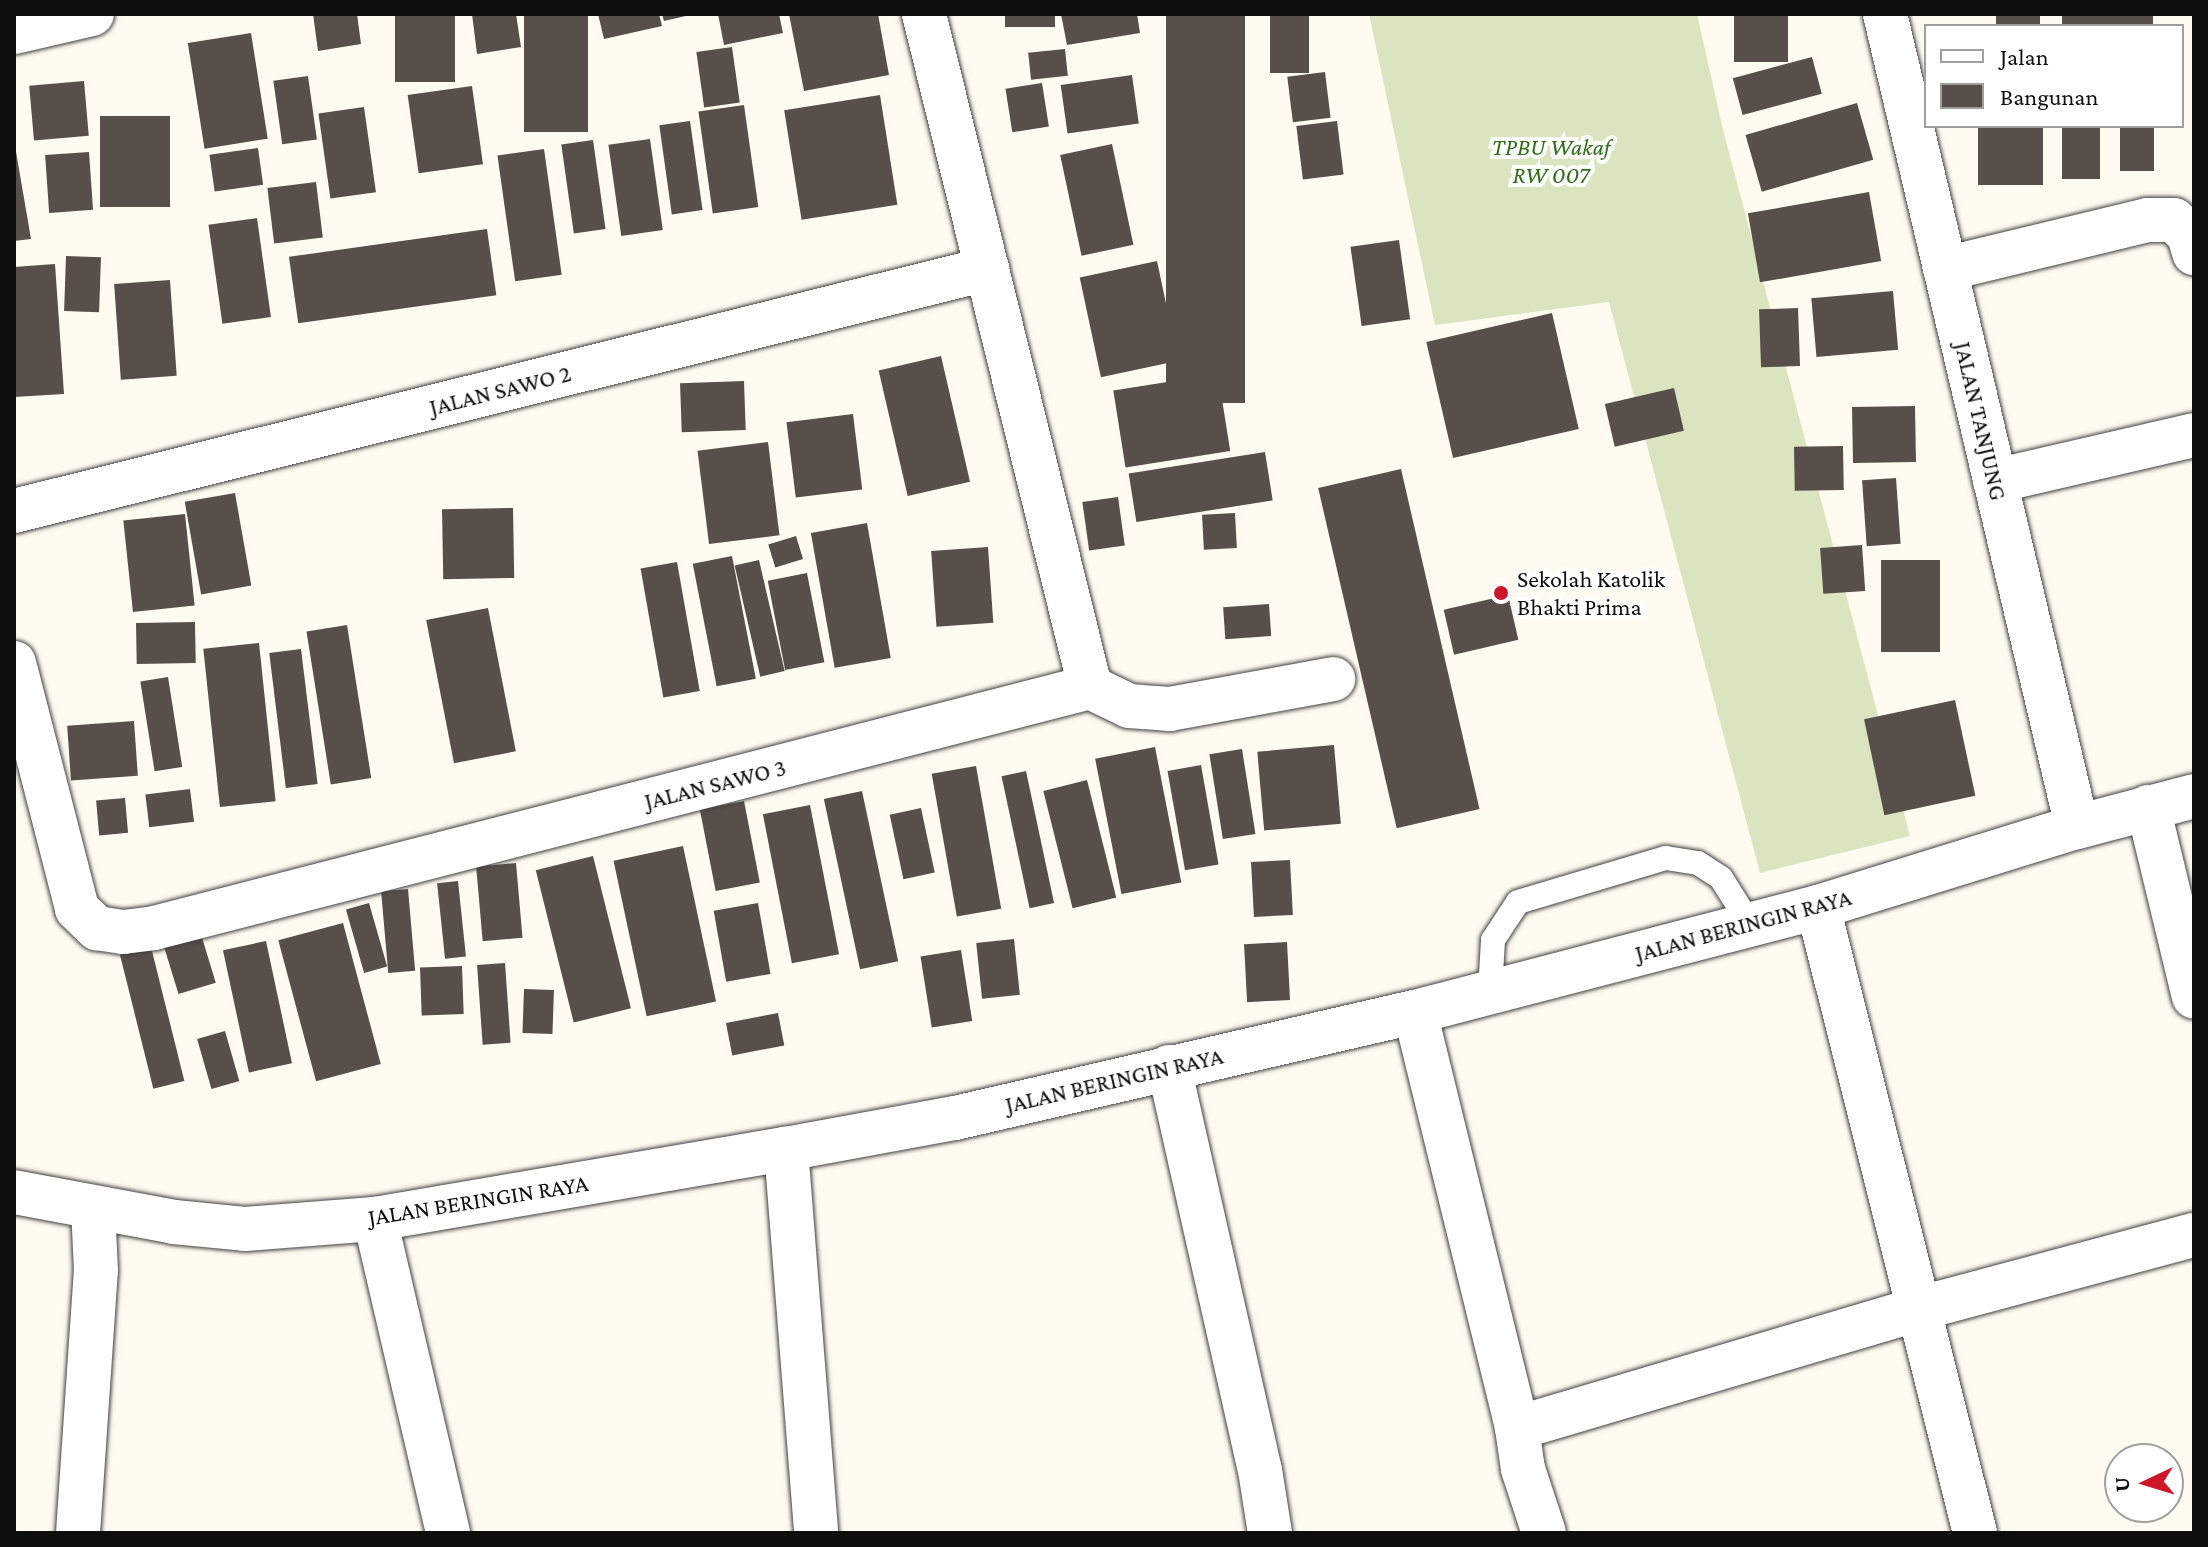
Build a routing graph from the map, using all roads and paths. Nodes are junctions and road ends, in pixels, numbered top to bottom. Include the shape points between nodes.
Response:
1 (92, 14) edge
2 (924, 14) edge
3 (1885, 14) edge
4 (14, 32) edge
5 (2194, 253) edge
6 (987, 269) junction
7 (1945, 269) junction
8 (2194, 435) edge
9 (1995, 481) junction
10 (14, 511) edge
11 (14, 663) edge
12 (1333, 679) dead end
13 (1090, 687) junction
14 (2194, 796) edge
15 (2148, 807) junction
16 (2077, 827) junction
17 (1818, 907) junction
18 (1750, 924) junction
19 (1490, 991) junction
20 (2194, 997) edge
21 (1415, 1012) junction
22 (1169, 1067) junction
23 (786, 1149) junction
24 (14, 1192) edge
25 (93, 1208) junction
26 (375, 1219) junction
27 (2194, 1235) edge
28 (1921, 1308) junction
29 (1517, 1428) junction
30 (78, 1533) edge
31 (448, 1533) edge
32 (816, 1533) edge
33 (1270, 1533) edge
34 (1544, 1533) edge
35 (1975, 1533) edge

1 - 4 street
2 - 6 street
3 - 7 street, JALAN TANJUNG
5 - 7 street via 2189,235 2174,220 2147,220
6 - 10 street, JALAN SAWO 2
6 - 13 street
7 - 9 street, JALAN TANJUNG
8 - 9 street
9 - 16 street, JALAN TANJUNG
11 - 13 street, JALAN SAWO 3 via 77,909 97,928 123,932
12 - 13 street via 1170,709 1129,706
14 - 15 street, JALAN BERINGIN RAYA
15 - 16 street, JALAN BERINGIN RAYA
15 - 20 street
16 - 17 street, JALAN BERINGIN RAYA
17 - 18 street, JALAN BERINGIN RAYA
17 - 28 street
18 - 19 street, JALAN BERINGIN RAYA
18 - 19 lane via 1721,878 1698,863 1666,858 1518,902 1493,940
19 - 21 street, JALAN BERINGIN RAYA
21 - 22 street, JALAN BERINGIN RAYA
21 - 29 street
22 - 23 street, JALAN BERINGIN RAYA via 955,1118
22 - 33 street
23 - 26 street, JALAN BERINGIN RAYA
23 - 32 street
24 - 25 street, JALAN BERINGIN RAYA
25 - 26 street, JALAN BERINGIN RAYA via 245,1229
25 - 30 street via 96,1271
26 - 31 street
27 - 28 street
28 - 29 street
28 - 35 street
29 - 34 street via 1523,1469

